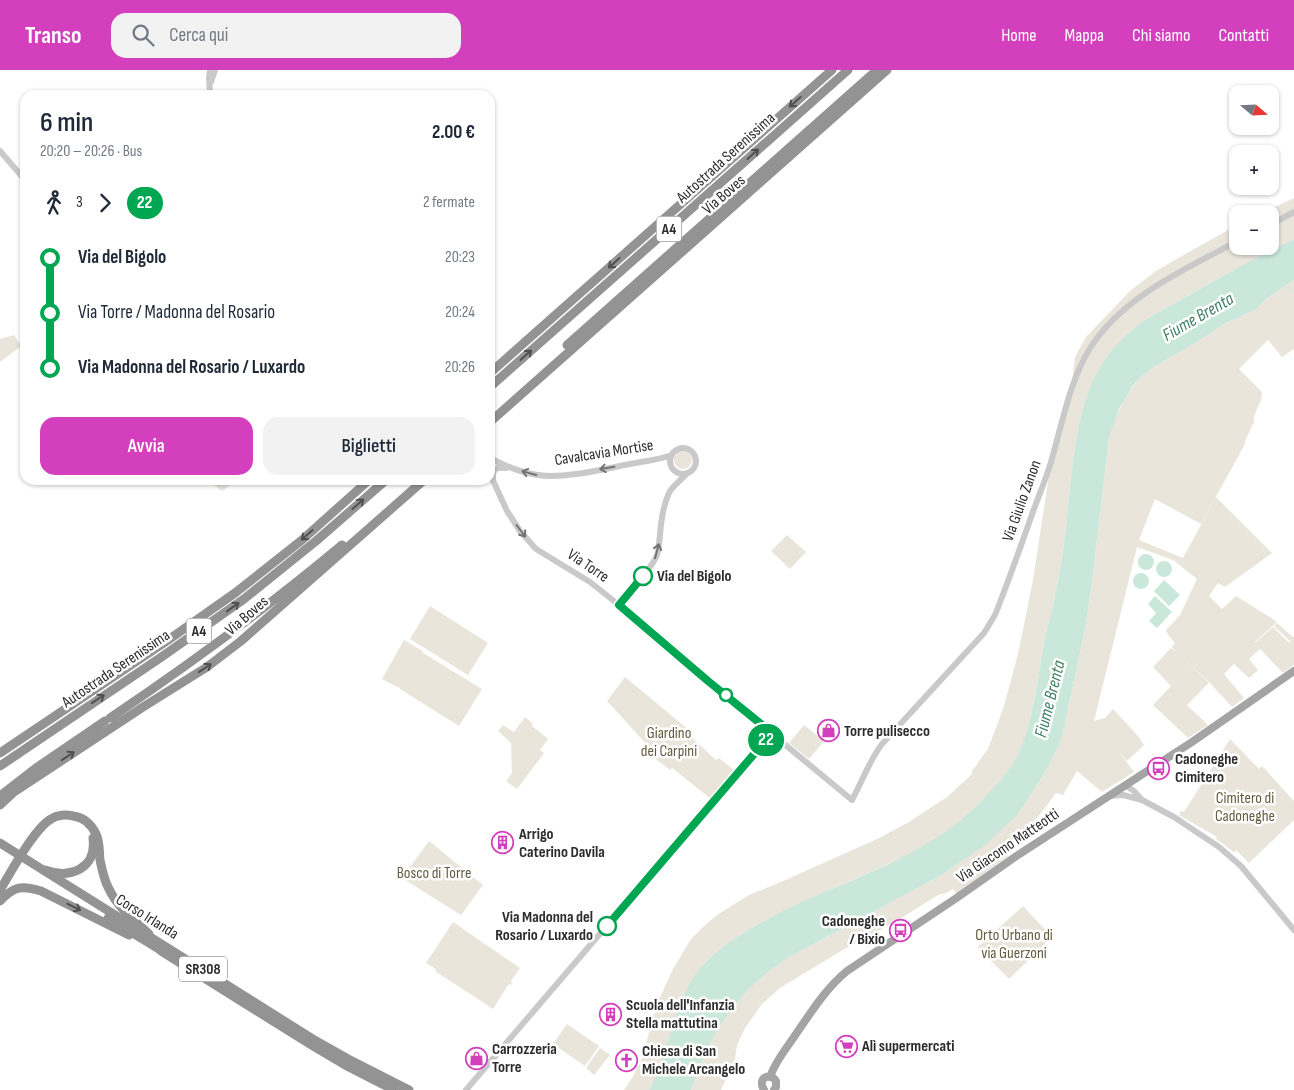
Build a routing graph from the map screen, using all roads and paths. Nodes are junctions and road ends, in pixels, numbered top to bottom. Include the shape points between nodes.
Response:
1 (210, 70) edge
2 (215, 70) edge
3 (832, 70) edge
4 (848, 70) edge
5 (877, 70) edge
6 (887, 70) edge
7 (210, 86) junction
8 (210, 90) edge
9 (0, 150) edge
10 (20, 174) edge
11 (1294, 212) edge
12 (1279, 220) edge
13 (1229, 246) edge
14 (495, 369) edge
15 (495, 383) edge
16 (495, 410) edge
17 (495, 418) edge
18 (672, 454) junction
19 (495, 460) edge
20 (510, 468) junction
21 (495, 469) edge
22 (687, 473) junction
23 (495, 484) edge
24 (364, 485) edge
25 (380, 485) edge
26 (409, 485) edge
27 (418, 485) edge
28 (619, 605) junction
29 (1294, 671) edge
30 (772, 733) junction
31 (0, 753) edge
32 (0, 766) edge
33 (1134, 780) junction
34 (1125, 785) junction
35 (1134, 791) junction
36 (0, 796) edge
37 (1109, 796) junction
38 (1128, 796) junction
39 (852, 800) joint
40 (1142, 800) junction
41 (0, 805) edge
42 (86, 824) junction
43 (0, 843) edge
44 (0, 850) edge
45 (38, 867) junction
46 (0, 890) edge
47 (0, 894) edge
48 (0, 900) edge
49 (1294, 930) edge
50 (159, 942) junction
51 (167, 954) junction
52 (770, 1076) junction
53 (762, 1089) edge
54 (394, 1090) edge
55 (409, 1090) edge
56 (466, 1090) edge
57 (774, 1090) edge

1 - 7 street
2 - 7 street
3 -> 14 highway, Autostrada Serenissima / A4
15 -> 4 highway, Autostrada Serenissima / A4
5 - 16 highway, Via Boves
6 - 17 highway, Via Boves
7 - 8 street
9 - 10 street
11 - 12 street
13 - 39 street, Via Giulio Zanon via 1140,298 1097,338 1079,372 1048,472 995,615 984,633 882,744
18 -> 20 street, Cavalcavia Mortise via 560,476 537,475
18 - 22 street via 670,462 674,469
18 - 22 street via 683,448 692,452 695,465
19 - 20 street, Cavalcavia Mortise
20 - 21 street
28 -> 22 street via 656,556 668,497
23 -> 28 street, Via Torre via 507,511 536,549 590,582
24 -> 31 highway, Autostrada Serenissima / A4 via 235,593
32 -> 25 highway, Autostrada Serenissima / A4 via 244,599
26 - 36 highway, Via Boves via 256,614
41 -> 27 highway, Via Boves via 14,792 242,641
28 - 30 street, Via Torre
29 - 33 main road, Via Giacomo Matteotti
30 - 39 street, Via Torre
30 - 56 street
33 - 34 main road, Via Giacomo Matteotti
33 - 35 street
34 - 35 street
34 - 37 main road, Via Giacomo Matteotti
34 - 38 street
35 - 40 street
37 - 38 street
37 - 52 main road, Via Giacomo Matteotti via 834,982
38 - 40 street
40 - 49 street via 1182,822 1233,858
42 - 45 highway, bridge via 94,848 87,864 72,873 62,874
42 - 46 highway via 79,817 69,815 51,818 36,834
42 - 47 highway via 61,819 46,826
42 - 50 highway, bridge via 96,835 104,876 114,899
43 - 45 highway, Corso Irlanda / SR308, bridge
44 - 51 highway, Corso Irlanda / SR308, bridge
45 - 50 highway, Corso Irlanda / SR308, bridge
48 -> 51 highway, bridge via 12,890 30,887
50 - 55 highway, Corso Irlanda / SR308, bridge via 324,1045
51 - 54 highway, Corso Irlanda / SR308 via 313,1046
52 - 53 main road, Via Giacomo Matteotti via 764,1079
52 - 57 main road via 777,1085

